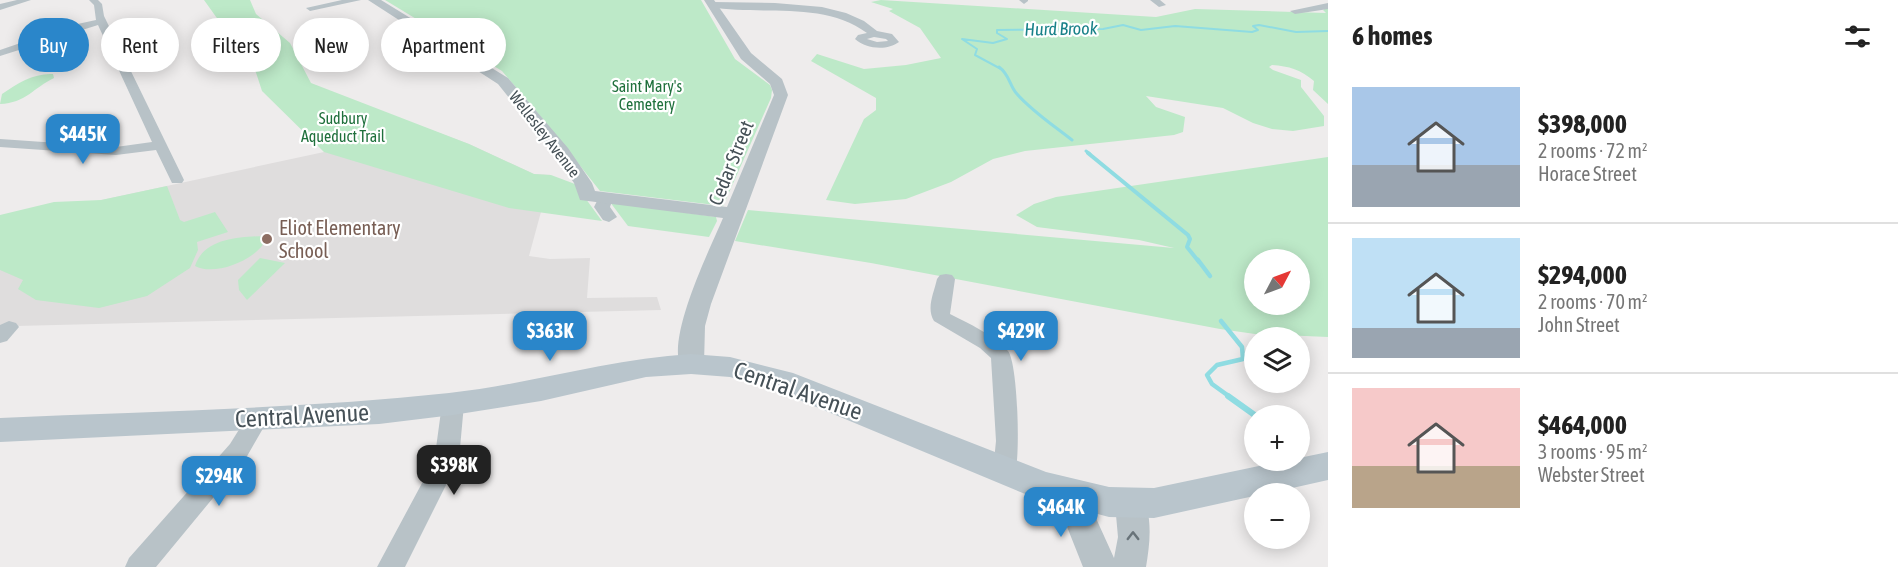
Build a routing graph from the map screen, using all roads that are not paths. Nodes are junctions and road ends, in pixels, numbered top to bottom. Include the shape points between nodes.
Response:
1 (27, 0) edge
2 (93, 0) edge
3 (357, 0) edge
4 (374, 0) edge
5 (711, 3) edge
6 (1328, 6) edge
7 (0, 8) edge
8 (310, 8) dead end
9 (1295, 11) dead end
10 (101, 18) edge
11 (101, 21) edge
12 (873, 34) dead end
13 (0, 53) edge
14 (127, 72) edge
15 (0, 143) edge
16 (162, 145) junction
17 (177, 180) dead end
18 (735, 214) junction
19 (946, 279) dead end
20 (691, 364) junction
21 (453, 404) junction
22 (258, 418) junction
23 (0, 430) edge
24 (1328, 466) edge
25 (1005, 471) junction
26 (1070, 494) junction
27 (1131, 504) junction
28 (139, 567) edge
29 (391, 567) edge
30 (1100, 567) edge
31 (1129, 567) edge

1 - 7 street
2 - 10 street
3 - 8 street
4 - 18 street, Wellesley Avenue via 503,81 600,204
5 - 12 street via 825,8 847,15
5 - 18 street, Cedar Street via 746,57 775,81 781,92
6 - 9 street
11 - 13 street
14 - 16 street
15 - 16 street via 116,151
16 - 17 street
18 - 20 street, Cedar Street via 696,312
19 - 25 street via 941,317 987,343 1001,356 1008,441
20 - 21 main road, Central Avenue via 637,368 541,390
20 - 25 main road, Central Avenue via 737,369 782,381
21 - 22 main road, Central Avenue
21 - 29 street via 448,448 440,473
22 - 23 main road, Central Avenue
22 - 28 street via 238,451
24 - 27 main road, Central Avenue via 1155,503
25 - 26 main road, Central Avenue
26 - 27 main road, Central Avenue
26 - 30 street
31 -> 27 street via 1134,537

